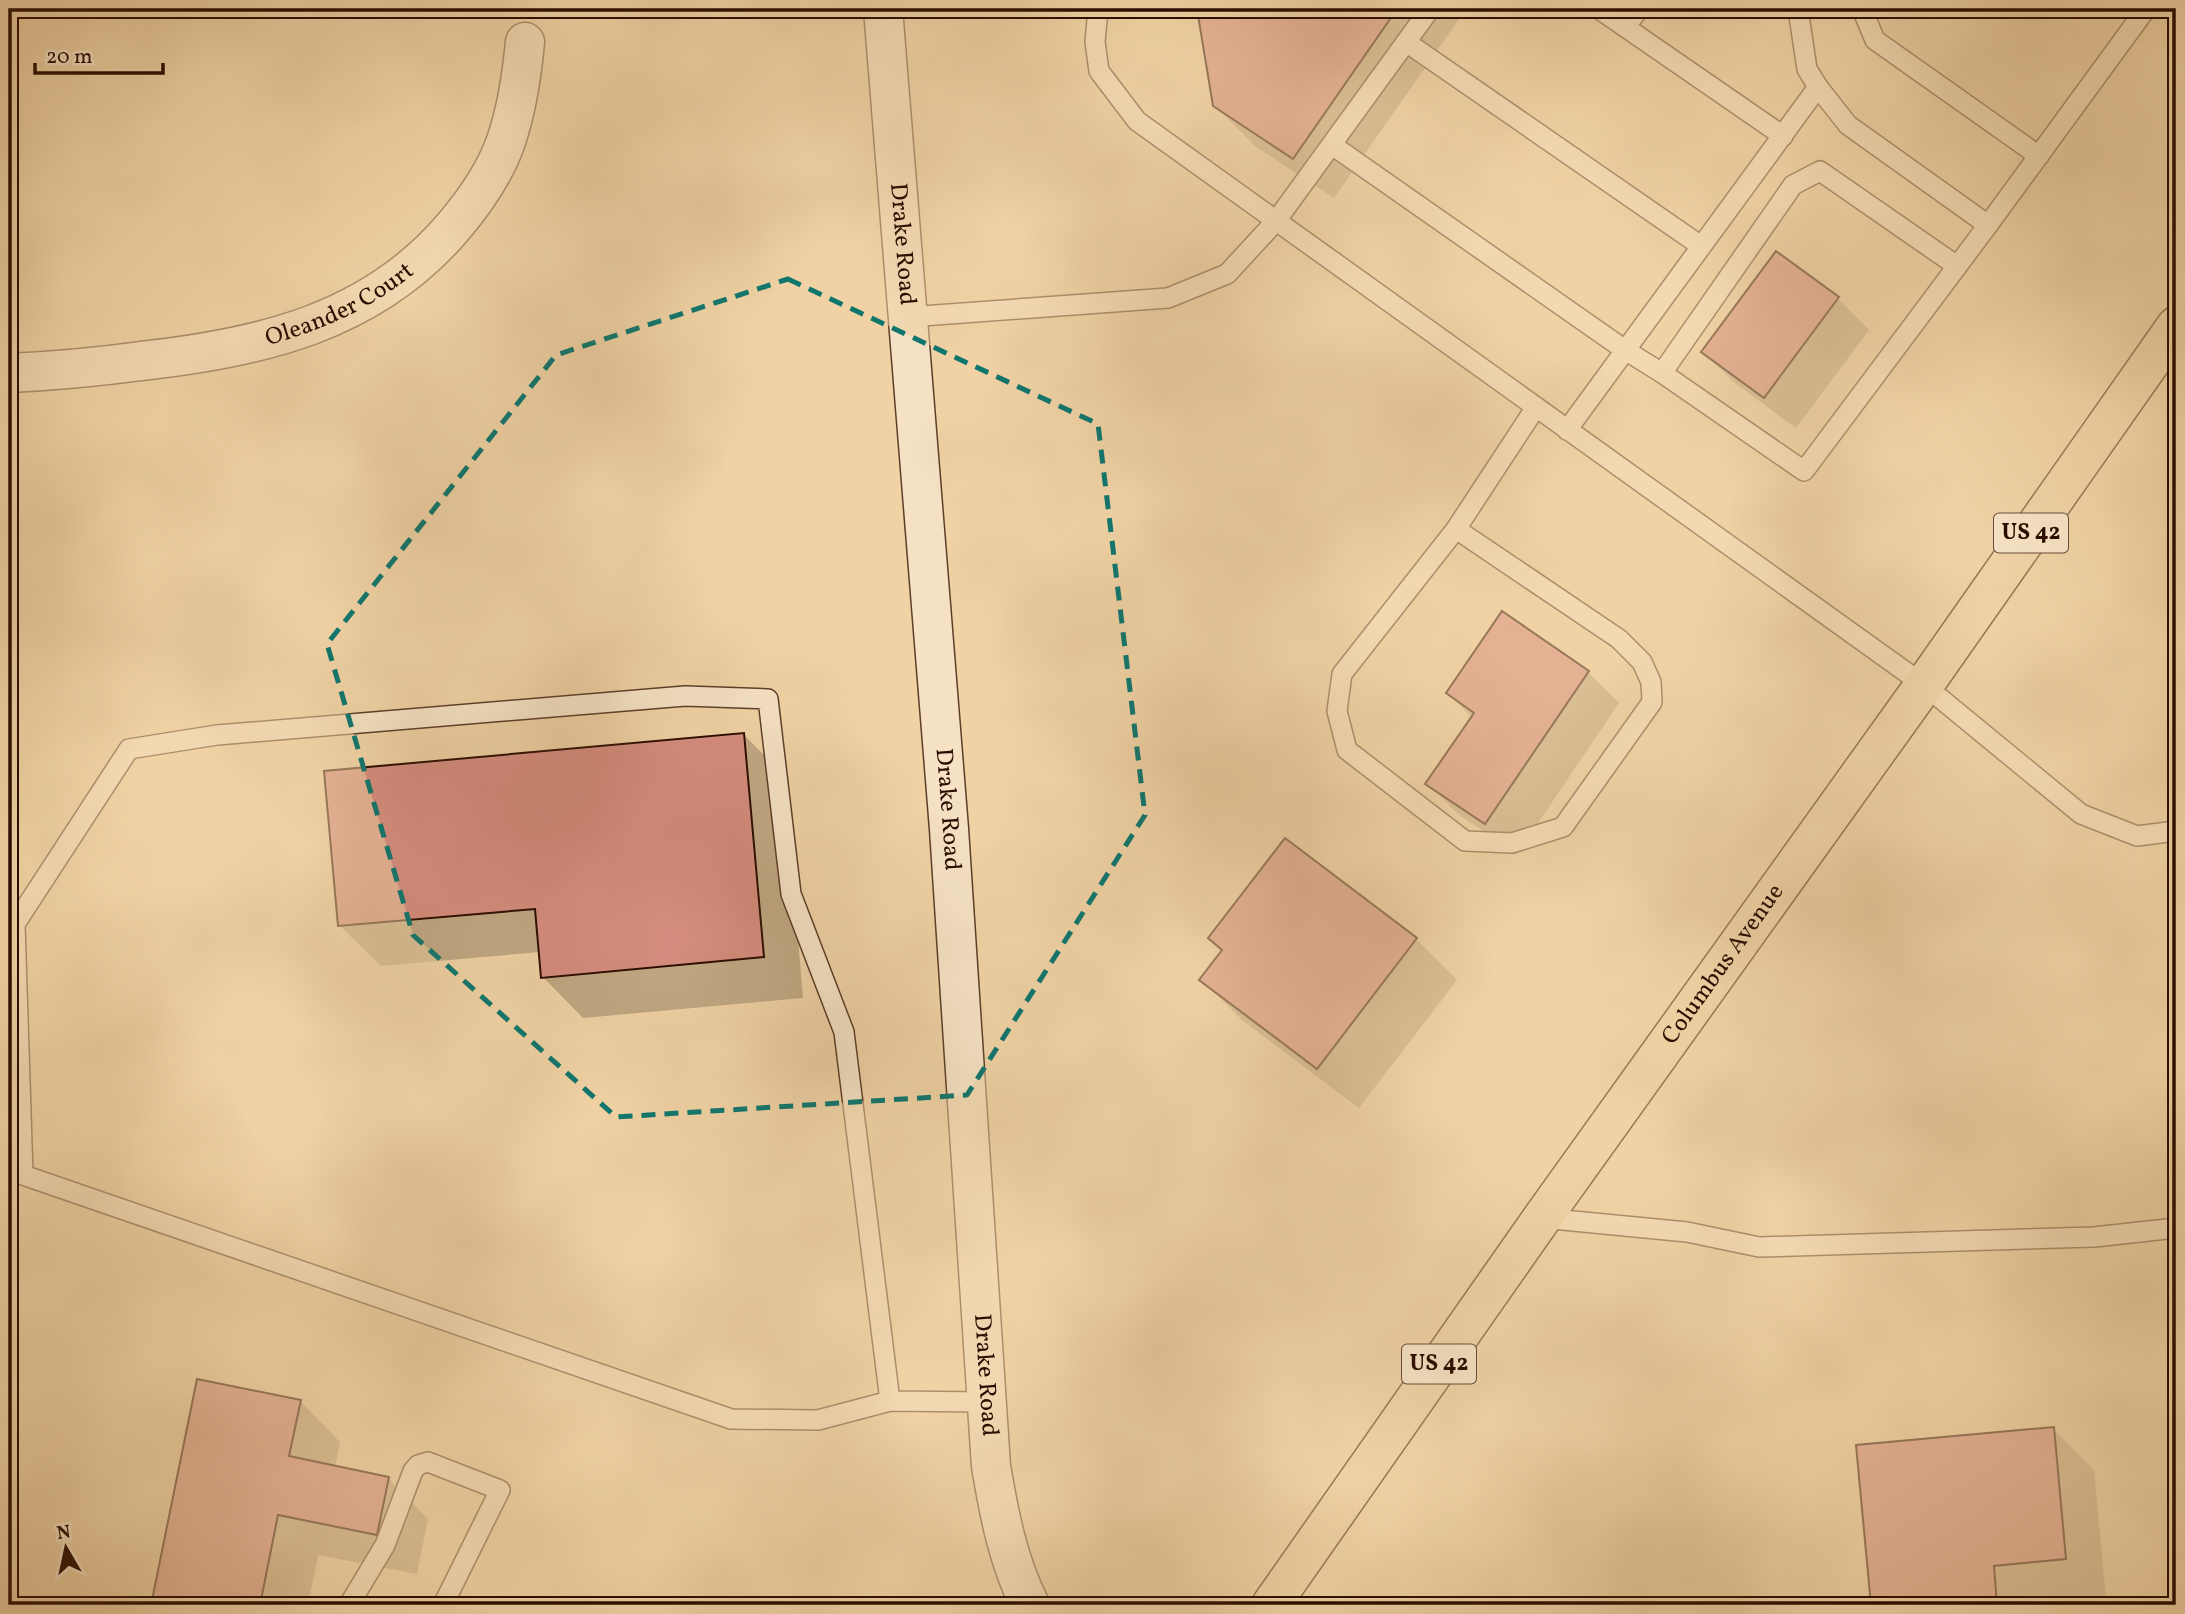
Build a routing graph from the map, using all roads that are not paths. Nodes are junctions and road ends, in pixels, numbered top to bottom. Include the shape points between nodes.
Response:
1 (883, 9) edge
2 (1098, 9) edge
3 (1430, 9) edge
4 (1599, 9) edge
5 (1639, 9) edge
6 (1798, 9) edge
7 (1862, 9) edge
8 (2137, 9) edge
9 (1626, 27) junction
10 (525, 41) dead end
11 (1406, 42) junction
12 (1818, 87) junction
13 (1783, 136) junction
14 (1332, 145) junction
15 (2039, 156) junction
16 (1276, 221) junction
17 (1988, 225) junction
18 (1701, 246) junction
19 (1957, 266) junction
20 (908, 317) junction
21 (2176, 326) edge
22 (1625, 350) junction
23 (9, 373) edge
24 (1662, 373) junction
25 (1536, 407) junction
26 (1567, 430) junction
27 (1456, 529) junction
28 (1924, 685) junction
29 (2176, 831) edge
30 (1542, 1218) junction
31 (2176, 1228) edge
32 (890, 1401) junction
33 (987, 1402) junction
34 (349, 1605) edge
35 (443, 1605) edge
36 (1030, 1605) edge
37 (1271, 1605) edge

1 - 20 street, Drake Road
2 - 16 lane via 1095,42 1099,71 1138,121
3 - 11 lane
4 - 9 lane
5 - 9 lane
6 - 12 lane via 1807,69
7 - 15 lane via 1875,40
8 - 15 lane via 2143,13
9 - 13 lane
10 - 23 street, Oleander Court via 506,140 493,170 477,198 435,248 385,289 328,319 267,341 202,354
11 - 14 lane
11 - 18 lane
12 - 13 lane
12 - 17 lane via 1848,125
13 - 18 lane
14 - 16 lane
14 - 22 lane
15 - 17 lane
16 - 20 lane via 1227,274 1168,298
16 - 25 lane
17 - 19 lane
18 - 22 lane
19 - 24 lane via 1820,171 1793,185
19 - 24 lane via 1804,471
20 - 33 street, Drake Road via 949,829
21 - 28 main road, Columbus Avenue / US 42
22 - 24 lane
22 - 26 lane
25 - 26 lane
25 - 27 lane
26 - 28 lane
27 - 27 lane via 1342,674 1337,711 1347,750 1465,841 1512,842 1563,827 1652,702 1651,682 1642,662 1619,639
28 - 29 lane via 2081,814 2137,836
28 - 30 main road, Columbus Avenue / US 42
30 - 31 lane via 1687,1232 1759,1247 2094,1237
30 - 37 main road, Columbus Avenue / US 42
32 - 32 lane via 845,1032 792,894 768,699 671,697 217,735 129,749 15,924 23,1175 731,1419 818,1420
32 - 33 lane
33 - 36 street, Drake Road via 991,1466 1002,1528
34 - 35 lane via 386,1545 413,1471 428,1462 500,1490

